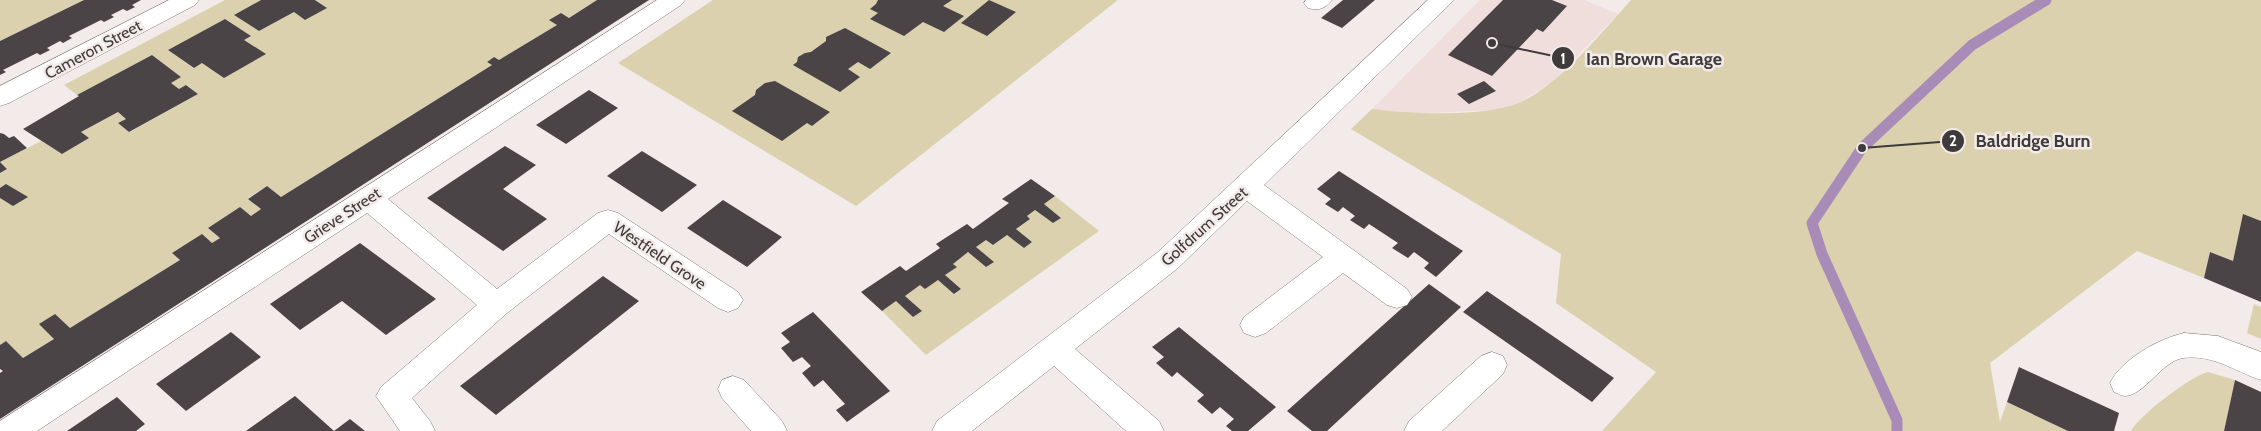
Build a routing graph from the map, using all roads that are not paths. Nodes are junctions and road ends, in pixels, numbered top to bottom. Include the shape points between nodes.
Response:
1 (187, 0) edge
2 (672, 0) edge
3 (1442, 0) edge
4 (0, 97) edge
5 (1247, 187) junction
6 (368, 198) junction
7 (1343, 257) junction
8 (1398, 297) dead end
9 (728, 300) dead end
10 (497, 305) junction
11 (1255, 325) dead end
12 (1055, 349) junction
13 (1492, 365) dead end
14 (2261, 367) edge
15 (2125, 383) dead end
16 (733, 389) dead end
17 (11, 431) edge
18 (419, 431) edge
19 (771, 431) edge
20 (948, 431) edge
21 (1148, 431) edge
22 (1420, 431) edge

1 - 4 street, Cameron Street
2 - 6 street, Grieve Street
3 - 5 street, Golfdrum Street
5 - 7 street
5 - 12 street, Golfdrum Street via 1168,260
6 - 10 street
6 - 17 street, Grieve Street
7 - 8 street
7 - 11 street
9 - 10 street, Westfield Grove via 608,220
10 - 18 street, Westfield Grove via 392,396
12 - 20 street, Golfdrum Street
12 - 21 street
13 - 22 street
14 - 15 street via 2209,345 2171,348
16 - 19 street

